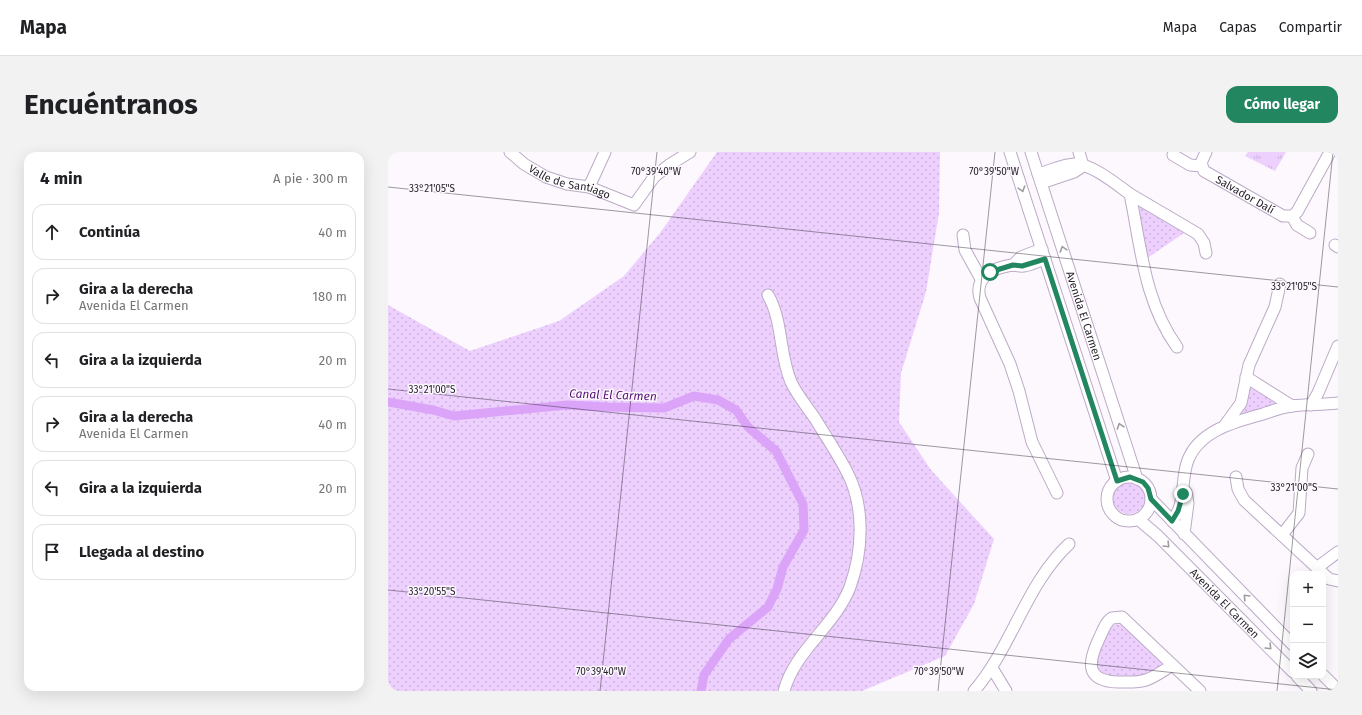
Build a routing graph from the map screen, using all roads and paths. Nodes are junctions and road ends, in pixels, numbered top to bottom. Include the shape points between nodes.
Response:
1 (605, 152) edge
2 (690, 152) edge
3 (1010, 152) edge
4 (1031, 152) edge
5 (1079, 152) edge
6 (1206, 152) edge
7 (1330, 152) edge
8 (513, 153) edge
9 (1173, 155) dead end
10 (1083, 166) junction
11 (1201, 166) junction
12 (1040, 179) junction
13 (589, 187) junction
14 (1130, 194) junction
15 (1292, 216) junction
16 (1310, 233) dead end
17 (963, 236) dead end
18 (1206, 253) dead end
19 (1044, 254) junction
20 (981, 279) junction
21 (1280, 284) dead end
22 (768, 295) dead end
23 (1338, 346) edge
24 (1177, 347) dead end
25 (1246, 377) junction
26 (1338, 403) edge
27 (1311, 405) junction
28 (1292, 406) junction
29 (1223, 427) junction
30 (1308, 454) dead end
31 (1236, 477) dead end
32 (1137, 479) junction
33 (1117, 481) junction
34 (1184, 485) junction
35 (1057, 493) dead end
36 (1151, 499) junction
37 (1138, 519) junction
38 (1172, 521) junction
39 (1184, 534) junction
40 (1282, 535) junction
41 (1069, 544) dead end
42 (1338, 552) edge
43 (1318, 567) junction
44 (1338, 581) edge
45 (1291, 643) edge
46 (1173, 665) junction
47 (992, 668) junction
48 (1290, 669) edge
49 (1326, 678) edge
50 (1300, 679) edge
51 (1335, 688) edge
52 (784, 691) edge
53 (974, 691) edge
54 (1006, 691) edge
55 (1200, 691) edge
56 (1311, 691) edge

1 - 13 street
2 - 13 street, Valle de Santiago via 654,177 634,205
3 -> 19 street, Avenida El Carmen
4 - 12 street, Avenida El Carmen
5 - 10 street
6 - 11 street
7 - 15 street via 1297,212
8 - 13 street, Valle de Santiago via 524,164 546,177 567,184
9 - 11 street, Salvador Dalí via 1190,166
10 - 12 street via 1067,165
10 - 14 street via 1101,174
11 - 15 street, Salvador Dalí via 1283,216
32 -> 12 street, Avenida El Carmen
14 - 18 street via 1198,234 1204,243
14 - 24 street via 1143,270 1163,323
15 - 16 street via 1297,225
17 - 20 street via 965,250
19 - 20 street via 1020,257 1013,265 997,269
19 - 33 street, Avenida El Carmen
20 - 35 street via 978,289 980,298 1010,364 1032,442
21 - 25 street via 1275,307
22 - 52 street via 773,304 782,354 792,382 848,472 856,496 860,522 857,561 849,588 836,613 795,665
23 - 27 street
25 - 28 street
25 - 29 street via 1241,403
26 - 27 street
27 - 28 street
28 - 29 street
29 - 34 street via 1206,436 1193,450 1186,465
30 - 40 street via 1302,468 1299,513
31 - 40 street via 1238,489 1244,500
32 - 33 street via 1126,477
32 - 36 street via 1146,485
33 - 37 street via 1111,486 1108,494 1110,510 1122,520
34 - 38 street via 1178,511
34 - 39 street via 1188,503
36 - 37 street via 1146,512
36 - 38 street, Avenida El Carmen
37 -> 48 street, Avenida El Carmen
38 - 39 street, Avenida El Carmen
45 -> 39 street, Avenida El Carmen
40 - 43 street
41 - 47 street via 1030,597
42 - 43 street
43 - 44 street via 1330,579
46 - 46 street via 1127,620 1119,616 1107,623 1094,651 1091,666 1094,674 1100,678 1131,682 1146,680
46 - 55 street
47 - 53 street
47 - 54 street
49 - 51 street
50 - 56 street

